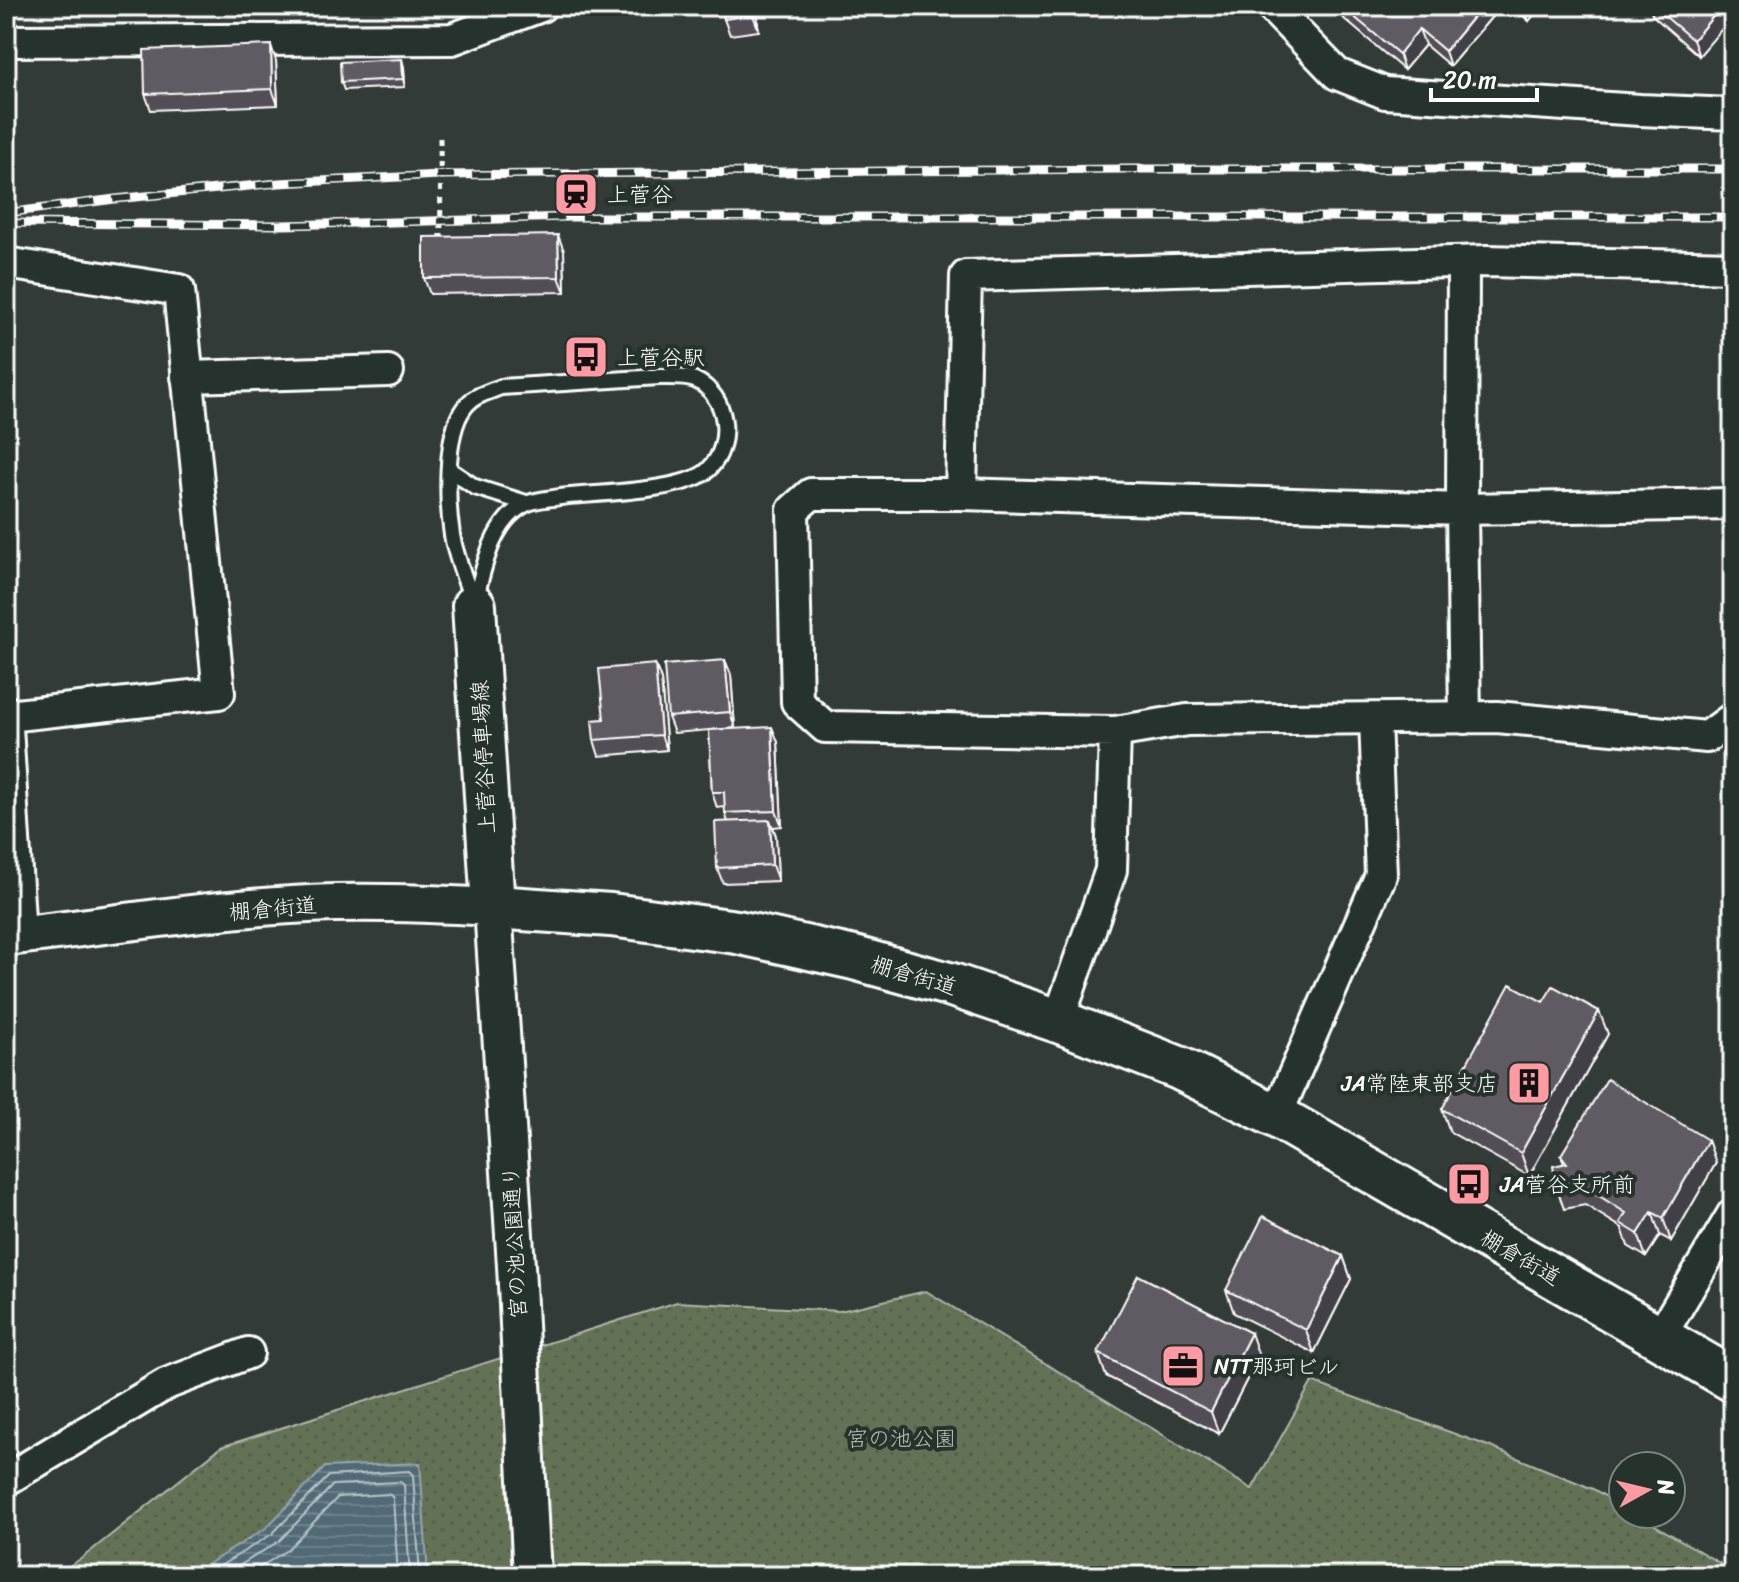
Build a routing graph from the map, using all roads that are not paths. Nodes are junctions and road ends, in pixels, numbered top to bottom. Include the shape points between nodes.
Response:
1 (541, 6) edge
2 (1271, 6) edge
3 (6, 41) edge
4 (1733, 114) edge
5 (1463, 262) junction
6 (6, 263) edge
7 (1733, 267) edge
8 (388, 371) dead end
9 (187, 377) junction
10 (450, 470) junction
11 (961, 494) junction
12 (526, 503) junction
13 (1733, 504) edge
14 (1462, 509) junction
15 (474, 606) junction
16 (6, 714) edge
17 (1465, 718) junction
18 (1733, 718) edge
19 (1375, 719) junction
20 (1115, 732) junction
21 (493, 907) junction
22 (13, 936) edge
23 (1058, 1021) junction
24 (1276, 1116) junction
25 (1733, 1214) edge
26 (1659, 1338) junction
27 (248, 1353) dead end
28 (1733, 1380) edge
29 (6, 1480) edge
30 (532, 1576) edge

1 - 3 street via 452,39
2 - 4 street via 1337,74 1385,93
5 - 7 street
5 - 11 street via 966,276
5 - 14 street
6 - 9 street via 179,290
8 - 9 street
9 - 16 street via 219,693
10 - 12 lane via 475,487
10 - 12 lane via 454,429 464,407 501,387 692,379 710,390 721,409 725,427 720,452 709,470 693,480
10 - 15 lane via 453,536
11 - 14 street
11 - 20 street via 811,494 793,510 797,702 825,727
12 - 15 lane via 508,516 497,536
13 - 14 street
14 - 17 street
15 - 21 main road, 上菅谷停車場線
16 - 22 street
17 - 18 street via 1707,737
17 - 19 street
19 - 20 street via 1187,720
19 - 24 street via 1381,875
20 - 23 street via 1111,870
21 - 22 street, 棚倉街道 via 332,903
21 - 23 main road, 棚倉街道 via 611,915 737,932 868,961
21 - 30 street, 宮の池公園通り
23 - 24 main road, 棚倉街道 via 1179,1068
24 - 26 main road, 棚倉街道
25 - 26 street
26 - 28 main road, 棚倉街道
27 - 29 street via 166,1384

